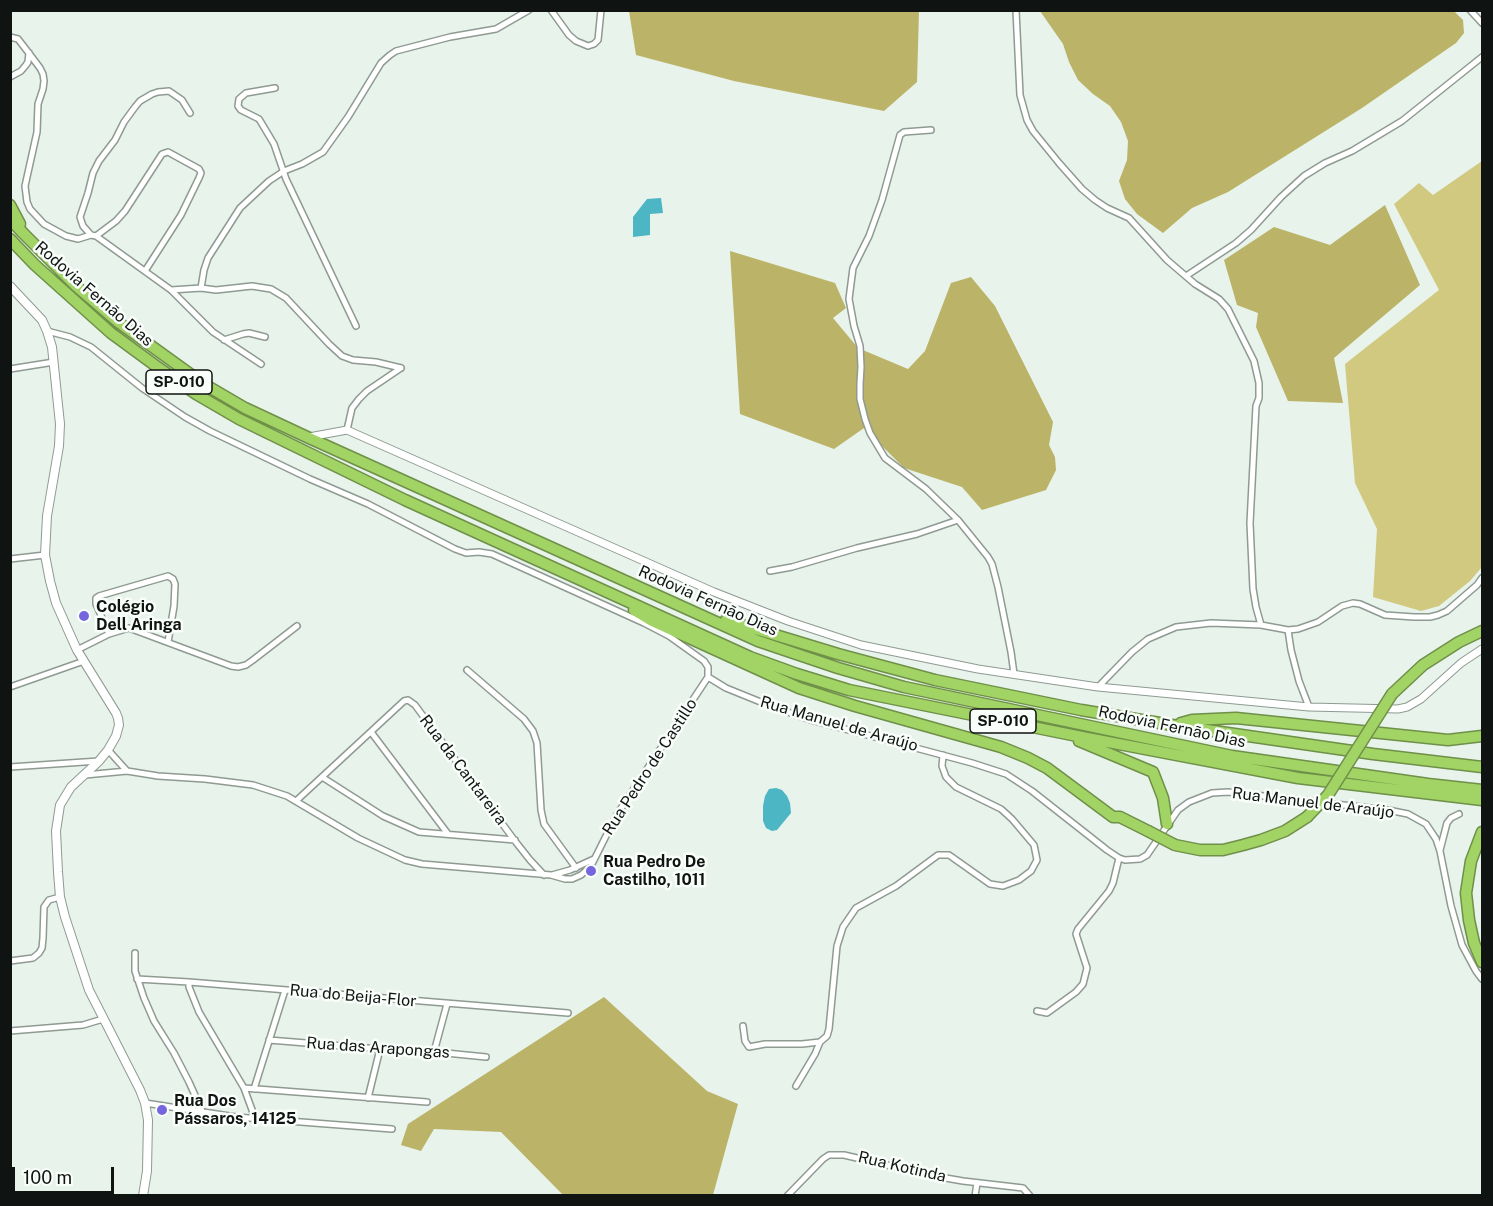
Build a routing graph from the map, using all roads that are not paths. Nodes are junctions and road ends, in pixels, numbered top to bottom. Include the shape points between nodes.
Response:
1 (529, 10) edge
2 (551, 10) edge
3 (601, 10) edge
4 (1016, 10) edge
5 (1470, 10) edge
6 (1482, 23) edge
7 (10, 37) edge
8 (28, 52) junction
9 (1482, 57) edge
10 (10, 76) edge
11 (275, 88) dead end
12 (190, 113) dead end
13 (931, 130) dead end
14 (284, 171) junction
15 (10, 205) edge
16 (10, 219) edge
17 (23, 233) junction
18 (94, 235) junction
19 (10, 239) edge
20 (146, 271) junction
21 (1186, 276) junction
22 (10, 286) edge
23 (201, 288) junction
24 (171, 290) junction
25 (356, 326) dead end
26 (47, 332) junction
27 (265, 337) dead end
28 (224, 340) junction
29 (54, 362) junction
30 (261, 364) dead end
31 (10, 369) edge
32 (347, 430) junction
33 (307, 437) junction
34 (958, 520) junction
35 (45, 555) junction
36 (10, 559) edge
37 (770, 571) dead end
38 (1482, 578) edge
39 (599, 588) junction
40 (677, 604) junction
41 (1261, 625) junction
42 (297, 626) dead end
43 (1288, 630) junction
44 (1482, 632) edge
45 (109, 634) junction
46 (168, 642) junction
47 (1482, 649) edge
48 (77, 650) junction
49 (84, 661) junction
50 (742, 663) junction
51 (467, 670) dead end
52 (1014, 674) junction
53 (708, 677) junction
54 (812, 678) junction
55 (10, 687) edge
56 (1098, 687) junction
57 (1309, 707) junction
58 (1172, 725) junction
59 (1054, 731) junction
60 (371, 732) junction
61 (1482, 736) edge
62 (108, 750) junction
63 (943, 755) junction
64 (99, 761) junction
65 (10, 767) edge
66 (1482, 767) edge
67 (127, 771) junction
68 (82, 775) junction
69 (322, 777) junction
70 (1482, 790) edge
71 (1482, 800) edge
72 (296, 801) junction
73 (1459, 813) dead end
74 (1167, 824) junction
75 (1482, 832) edge
76 (448, 834) junction
77 (515, 840) junction
78 (1440, 851) junction
79 (1119, 858) junction
80 (594, 859) junction
81 (576, 868) junction
82 (547, 875) junction
83 (60, 897) junction
84 (135, 952) dead end
85 (10, 961) edge
86 (1482, 962) edge
87 (137, 979) junction
88 (1482, 979) edge
89 (189, 982) junction
90 (285, 990) junction
91 (447, 1004) junction
92 (1037, 1011) dead end
93 (568, 1013) dead end
94 (103, 1019) junction
95 (742, 1026) dead end
96 (10, 1031) edge
97 (269, 1040) junction
98 (820, 1042) junction
99 (380, 1049) junction
100 (434, 1052) junction
101 (486, 1057) dead end
102 (796, 1086) dead end
103 (244, 1088) junction
104 (254, 1089) junction
105 (368, 1098) junction
106 (426, 1102) dead end
107 (145, 1103) junction
108 (202, 1111) junction
109 (255, 1118) junction
110 (392, 1129) dead end
111 (977, 1183) junction
112 (143, 1196) edge
113 (787, 1196) edge
114 (975, 1196) edge
115 (1030, 1196) edge

1 - 14 street via 496,29 396,51 381,63 329,146 310,160
2 - 3 street via 569,35 588,46 598,40
4 - 21 street via 1020,95 1033,131 1082,189 1107,208 1129,218
5 - 6 street
7 - 8 street via 18,39
8 - 10 street via 27,65
8 - 18 street via 44,81 25,186 27,202 38,218 71,238
9 - 21 street via 1402,121 1304,177 1236,243
11 - 14 street via 246,93 238,106 259,119
12 - 18 street via 182,100 169,92 152,94 135,107 93,173 80,217 83,226
13 - 34 street via 900,135 882,200 853,268 849,299 860,346 861,399 870,433 885,458
14 - 23 street via 253,195 235,217 208,258
14 - 25 street
15 - 17 highway
16 - 17 highway, Rodovia Fernão Dias / SP-010
17 - 33 highway, Rodovia Fernão Dias / SP-010 via 76,286 164,356 245,408
18 - 20 street
18 - 20 street via 125,211 162,154 168,152 199,169 201,173 181,215
19 - 39 highway, Rodovia Fernão Dias / SP-010 via 111,333 196,394 405,500
20 - 24 street
21 - 41 street via 1228,309 1257,371 1259,398 1250,523 1254,589
22 - 26 main road via 42,320
23 - 24 street
23 - 32 street via 271,288 286,298 342,356 401,368 359,399 352,408
24 - 28 street
26 - 29 main road
26 - 53 street via 91,347 142,388 210,431 455,549 492,554 644,623 704,661
27 - 28 street via 249,333
28 - 30 street
29 - 31 street
29 - 35 main road via 59,446
32 - 33 street
32 - 52 street via 788,621 861,645
33 - 40 highway, Rodovia Fernão Dias / SP-010
34 - 37 street
34 - 52 street via 992,564
35 - 36 street
35 - 48 main road via 56,603
38 - 43 street via 1455,605 1438,615 1385,615 1353,603 1318,622
39 - 50 highway via 651,621
39 - 54 highway, Rodovia Fernão Dias / SP-010 via 750,657
40 - 58 highway via 935,681
40 - 70 highway, Rodovia Fernão Dias / SP-010 via 758,641 904,687 1232,756
41 - 43 street
41 - 56 street via 1211,623 1176,627 1148,639
42 - 46 street via 238,667
43 - 57 street
44 - 50 highway, bridge via 1423,665 1392,694 1328,795 1307,817 1261,840 1200,850 1175,845 1113,817 1028,758 798,688
45 - 46 street via 129,628
45 - 46 street via 96,598 168,576 175,584
45 - 48 street
47 - 57 street via 1407,707
48 - 49 main road
49 - 55 street
49 - 62 main road via 118,718 116,736
50 - 54 highway
51 - 81 street via 525,719 533,731 544,824
52 - 56 street
53 - 63 street, Rua Manuel de Araújo via 726,688 811,720
53 - 80 street, Rua Pedro de Castillo via 616,816
54 - 59 highway, Rodovia Fernão Dias / SP-010 via 849,690
56 - 57 street
58 - 61 highway via 1236,718 1448,740
58 - 66 highway
59 - 71 highway, Rodovia Fernão Dias / SP-010 via 1298,778
59 - 74 highway via 1153,772
60 - 69 street, Rua da Cantareira
60 - 76 street
60 - 77 street, Rua da Cantareira via 404,701 412,702
62 - 64 main road
62 - 67 street
63 - 79 street, Rua Manuel de Araújo via 1006,774
63 - 98 street via 946,777 956,787 1001,809 1012,819 1034,845 1037,860 1031,871 1003,886 990,884 949,855 938,855 896,886 856,908 843,927 837,946 829,1029
64 - 65 street
64 - 68 main road
67 - 68 street
67 - 72 street via 253,785
68 - 83 main road via 65,796 57,816
69 - 72 street, Rua da Cantareira
69 - 76 street via 409,828
72 - 82 street via 358,838 405,860
73 - 78 street via 1447,823
74 - 78 street, Rua Manuel de Araújo via 1189,802 1212,793 1228,792 1408,814 1426,824
74 - 79 street, Rua Manuel de Araújo via 1147,855 1133,860
75 - 86 highway via 1471,861 1466,893 1474,943
76 - 77 street
77 - 82 street, Rua da Cantareira via 530,861
78 - 88 street, Rua Manuel de Araújo via 1462,945
79 - 92 street via 1113,883 1076,934 1087,968 1083,984 1047,1013
80 - 81 street
80 - 82 street via 588,870 572,879
81 - 82 street
83 - 85 street via 49,900 44,907 39,953 33,958
83 - 94 main road via 89,990
84 - 87 street
87 - 89 street, Rua do Beija-Flor
87 - 108 street
89 - 90 street, Rua do Beija-Flor
89 - 103 street via 199,1012
90 - 91 street, Rua do Beija-Flor
90 - 97 street
91 - 93 street, Rua do Beija-Flor
91 - 100 street
94 - 96 street via 83,1025
94 - 107 main road
95 - 98 street via 749,1047
97 - 99 street, Rua das Arapongas
97 - 104 street
98 - 102 street
99 - 100 street, Rua das Arapongas
99 - 105 street
100 - 101 street, Rua das Arapongas
103 - 104 street
103 - 109 street
104 - 105 street
105 - 106 street
107 - 108 street
107 - 112 main road via 147,1171
108 - 109 street
109 - 110 street
111 - 113 street, Rua Kotinda via 851,1156 829,1155
111 - 114 street
111 - 115 street, Rua Kotinda via 1023,1188

